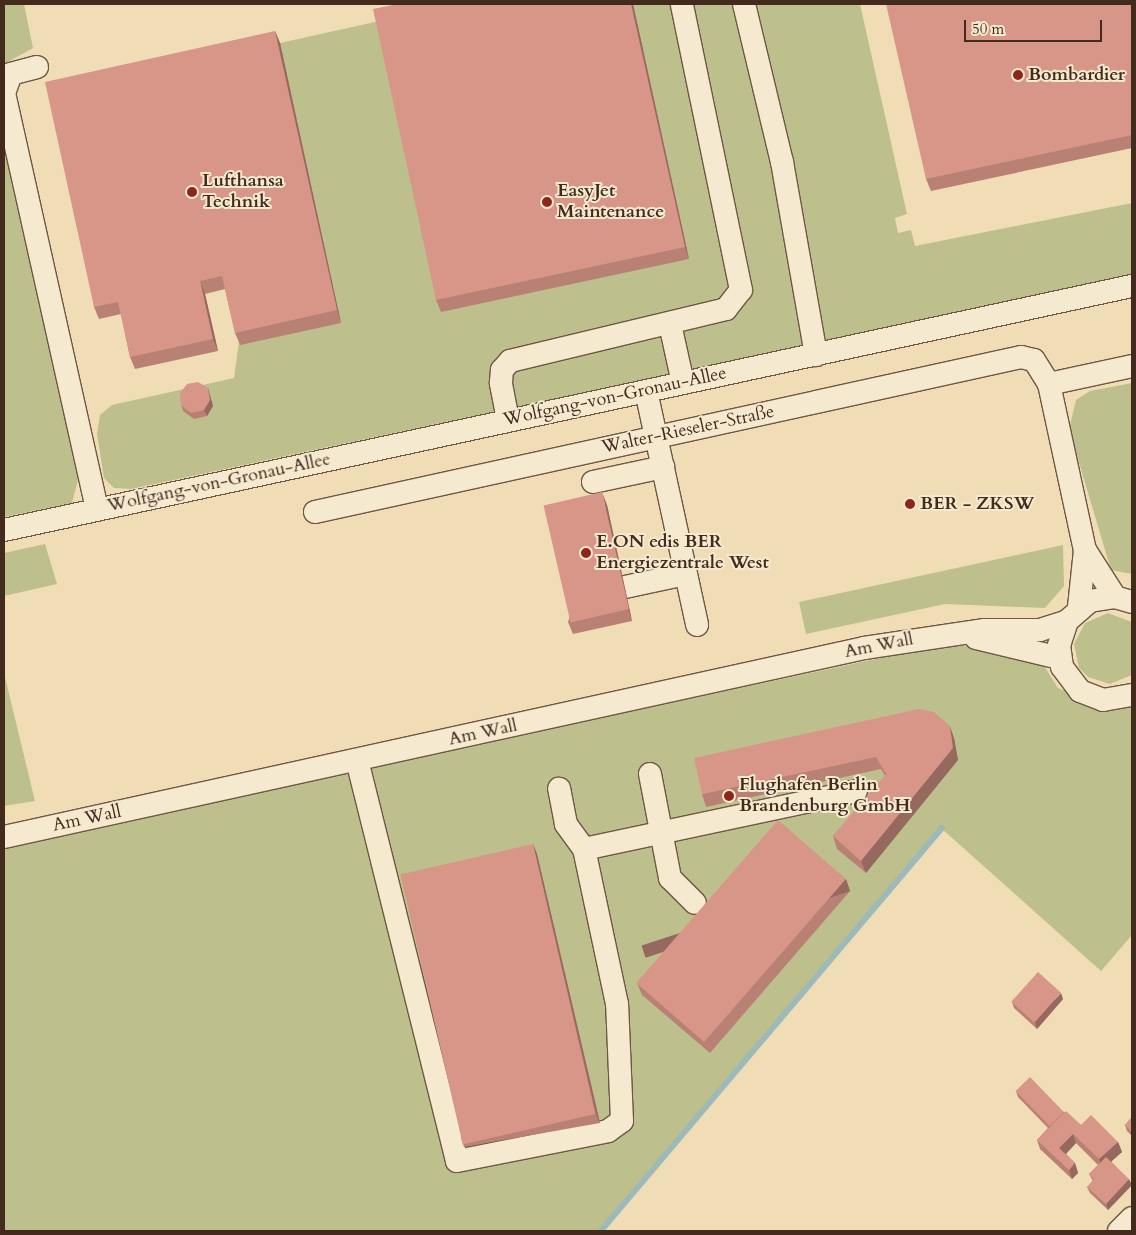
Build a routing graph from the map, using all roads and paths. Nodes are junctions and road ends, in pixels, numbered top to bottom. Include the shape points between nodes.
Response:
1 (682, 4) edge
2 (744, 4) edge
3 (37, 67) dead end
4 (1132, 286) edge
5 (670, 324) junction
6 (816, 354) junction
7 (1132, 366) edge
8 (684, 382) junction
9 (1049, 384) junction
10 (646, 391) junction
11 (508, 420) junction
12 (659, 452) junction
13 (592, 482) dead end
14 (97, 510) junction
15 (315, 512) dead end
16 (4, 530) edge
17 (1085, 550) junction
18 (686, 574) junction
19 (625, 587) edge
20 (1124, 600) edge
21 (1073, 614) junction
22 (697, 625) dead end
23 (963, 634) junction
24 (1060, 658) junction
25 (1132, 696) edge
26 (357, 760) junction
27 (650, 774) dead end
28 (559, 789) dead end
29 (856, 791) dead end
30 (661, 832) junction
31 (4, 837) edge
32 (584, 849) junction
33 (695, 903) dead end
34 (1132, 1218) edge
35 (1119, 1231) edge

1 - 5 street via 741,290 726,309
2 - 6 street via 782,162
3 - 14 street, Wolfgang-von-Gronau-Allee via 11,74 4,93
4 - 6 street, Wolfgang-von-Gronau-Allee
5 - 8 street
5 - 11 street via 510,361 502,370 501,383
6 - 8 street, Wolfgang-von-Gronau-Allee
7 - 9 street
8 - 10 street, Wolfgang-von-Gronau-Allee
9 - 12 street, Walter-Rieseler-Straße via 1034,360 1020,357
9 - 17 street, Walter-Rieseler-Straße
10 - 11 street, Wolfgang-von-Gronau-Allee
10 - 12 street
11 - 14 street, Wolfgang-von-Gronau-Allee
12 - 13 street
12 - 15 street, Walter-Rieseler-Straße
12 - 18 street
14 - 16 street, Wolfgang-von-Gronau-Allee
17 - 20 street, Walter-Rieseler-Straße
17 - 21 street, Walter-Rieseler-Straße
18 - 19 street
18 - 22 street
20 - 21 street, Am Wall
21 - 23 street, Am Wall via 1040,630 1007,628
21 - 24 street, Walter-Rieseler-Straße
23 - 24 street, Am Wall
23 - 26 street, Am Wall via 864,648
24 - 25 street via 1072,684 1090,696 1110,700
26 - 31 street, Am Wall
26 - 32 street via 457,1161 608,1130 622,1121 617,1004
27 - 30 street
28 - 32 street via 566,824
29 - 30 street
30 - 32 street
30 - 33 street via 670,878
34 - 35 street

